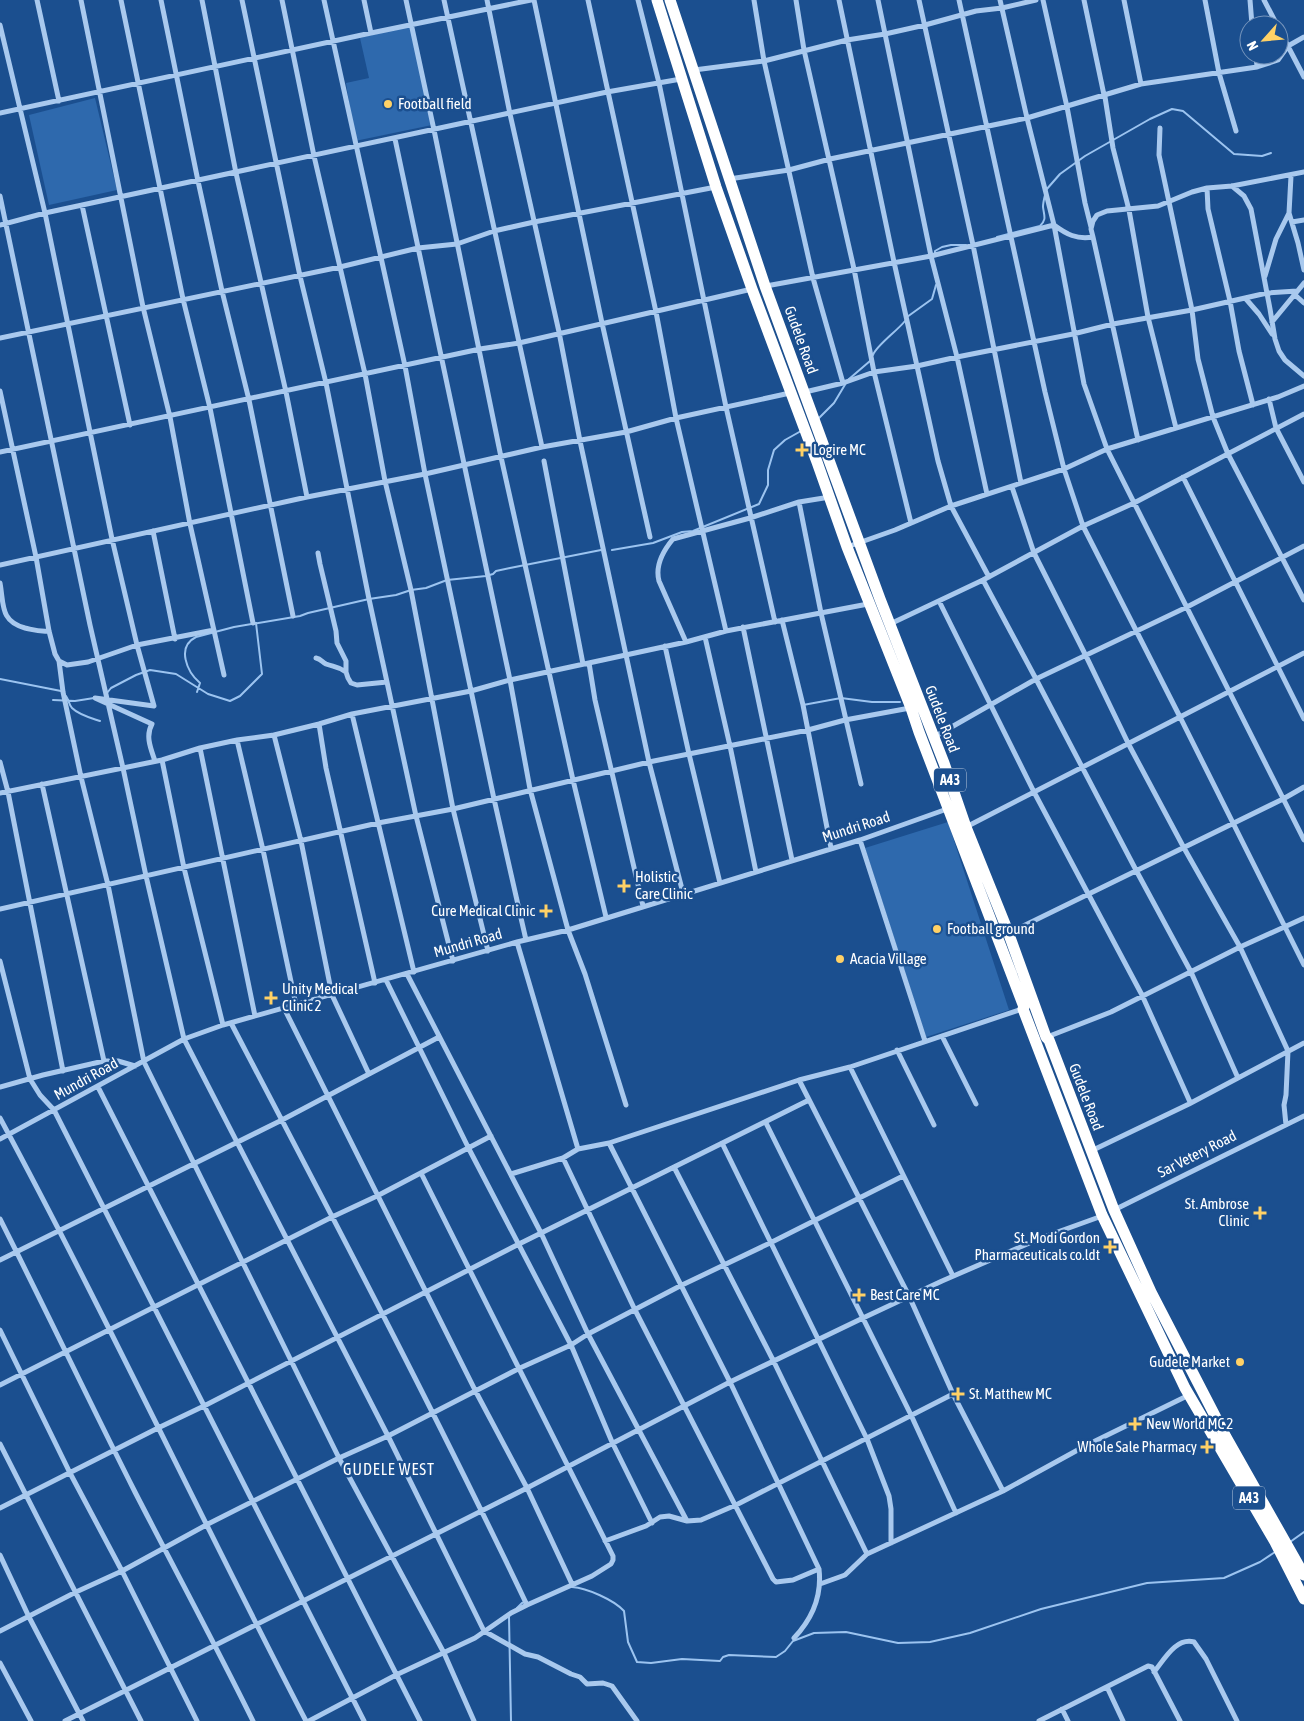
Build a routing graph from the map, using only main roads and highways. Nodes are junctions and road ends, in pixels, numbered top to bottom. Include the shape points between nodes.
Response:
1 (657, 0) edge
2 (670, 0) edge
3 (953, 807) junction
4 (1279, 1539) junction
5 (1297, 1569) edge
6 (1304, 1598) edge

1 - 3 highway, Gudele Road / A43 via 716,187 790,393 869,604
2 - 3 highway, Gudele Road / A43 via 765,286 933,738
3 - 4 highway, Gudele Road / A43 via 966,827 1009,933 1114,1210 1151,1292
3 - 4 highway, Gudele Road / A43 via 1023,1009 1102,1215 1190,1395 1223,1454
4 - 5 highway, A43
5 - 6 highway, A43

